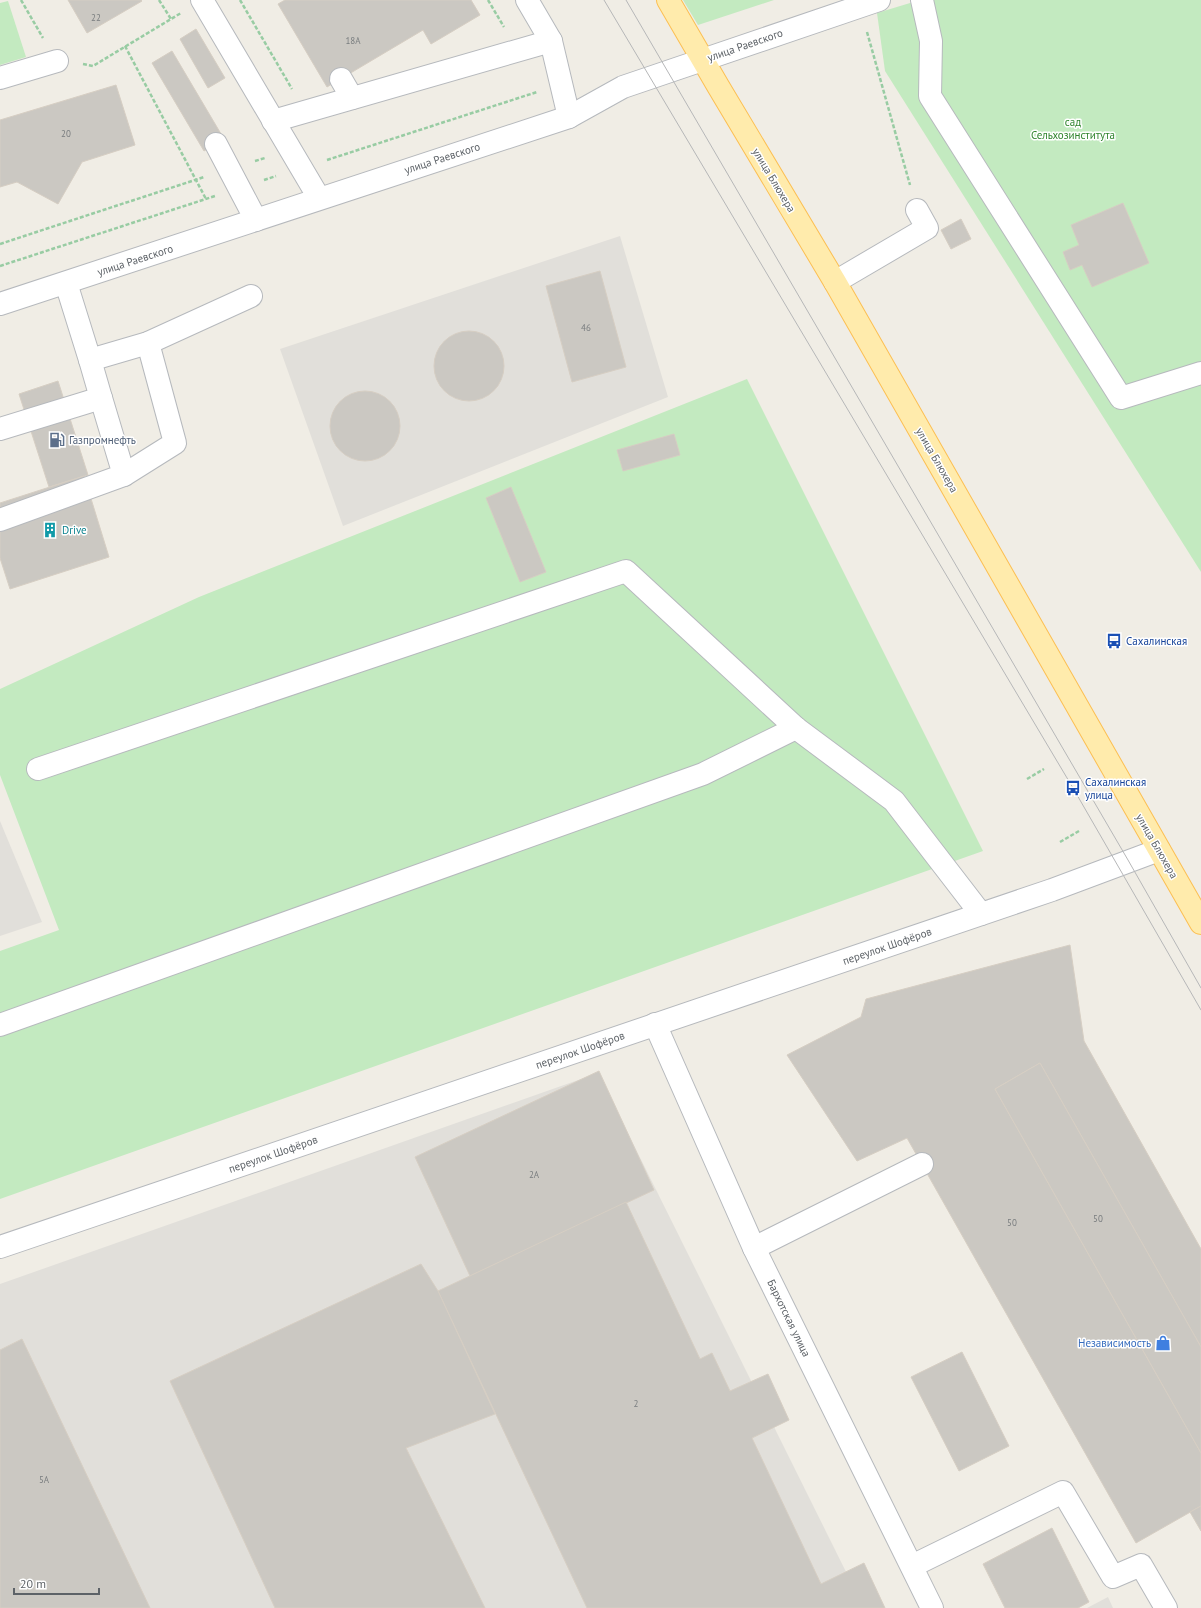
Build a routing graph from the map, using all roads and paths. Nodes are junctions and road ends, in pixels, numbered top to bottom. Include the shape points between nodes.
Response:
1 (21, 0) edge
2 (159, 0) edge
3 (202, 0) edge
4 (240, 0) edge
5 (488, 0) edge
6 (527, 0) edge
7 (668, 0) edge
8 (879, 0) edge
9 (922, 0) edge
10 (839, 6) edge
11 (171, 19) junction
12 (866, 28) dead end
13 (551, 41) junction
14 (125, 46) junction
15 (518, 50) junction
16 (703, 59) junction
17 (56, 60) junction
18 (0, 78) edge
19 (341, 79) dead end
20 (352, 98) junction
21 (305, 111) junction
22 (569, 117) junction
23 (273, 121) junction
24 (216, 144) dead end
25 (290, 149) junction
26 (229, 169) junction
27 (196, 180) junction
28 (319, 198) junction
29 (206, 199) dead end
30 (917, 210) joint
31 (256, 220) junction
32 (0, 244) edge
33 (835, 282) junction
34 (66, 283) junction
35 (251, 296) dead end
36 (0, 304) edge
37 (148, 343) junction
38 (90, 360) junction
39 (1201, 373) edge
40 (101, 398) junction
41 (0, 429) edge
42 (124, 475) junction
43 (0, 520) edge
44 (796, 728) junction
45 (38, 769) dead end
46 (1044, 769) dead end
47 (1027, 779) dead end
48 (1079, 831) dead end
49 (1060, 842) dead end
50 (1159, 850) junction
51 (981, 914) junction
52 (1201, 923) edge
53 (655, 1024) junction
54 (0, 1025) edge
55 (922, 1164) dead end
56 (0, 1247) edge
57 (754, 1248) junction
58 (912, 1566) junction
59 (932, 1608) edge
60 (1166, 1608) edge

1 - 17 path
2 - 11 path
3 - 11 path
3 - 23 street
4 - 21 path
5 - 15 path
6 - 13 street
7 - 16 main road, улица Блюхера
8 - 10 street, улица Раевского
9 - 39 street via 931,41 930,96 1121,398
10 - 16 street, улица Раевского
11 - 14 path
12 - 30 path
13 - 15 street
13 - 22 street
14 - 17 path via 93,66
14 - 27 path
15 - 20 street
16 - 22 street, улица Раевского via 623,87
16 - 33 main road, улица Блюхера
17 - 18 street
19 - 20 street
20 - 21 street
21 - 23 street
22 - 28 street, улица Раевского
23 - 25 street
24 - 26 street
25 - 26 path
25 - 28 street
26 - 27 path
26 - 31 street
27 - 29 path
27 - 32 path
28 - 31 street, улица Раевского
30 - 33 street via 927,228
31 - 34 street, улица Раевского
33 - 50 main road, улица Блюхера
34 - 36 street, улица Раевского
34 - 38 street
35 - 37 street
37 - 38 street
37 - 42 street via 175,444
38 - 40 street
40 - 41 street
40 - 42 street
42 - 43 street
44 - 45 street via 626,571
44 - 51 street via 894,801
44 - 54 street via 703,774
46 - 47 path
48 - 49 path
50 - 51 street, переулок Шофёров
50 - 52 main road, улица Блюхера
51 - 53 street, переулок Шофёров
53 - 56 street, переулок Шофёров
53 - 57 street, Бархотская улица
55 - 57 street
57 - 58 street, Бархотская улица
58 - 59 street, Бархотская улица
58 - 60 street via 1063,1492 1113,1577 1141,1565

